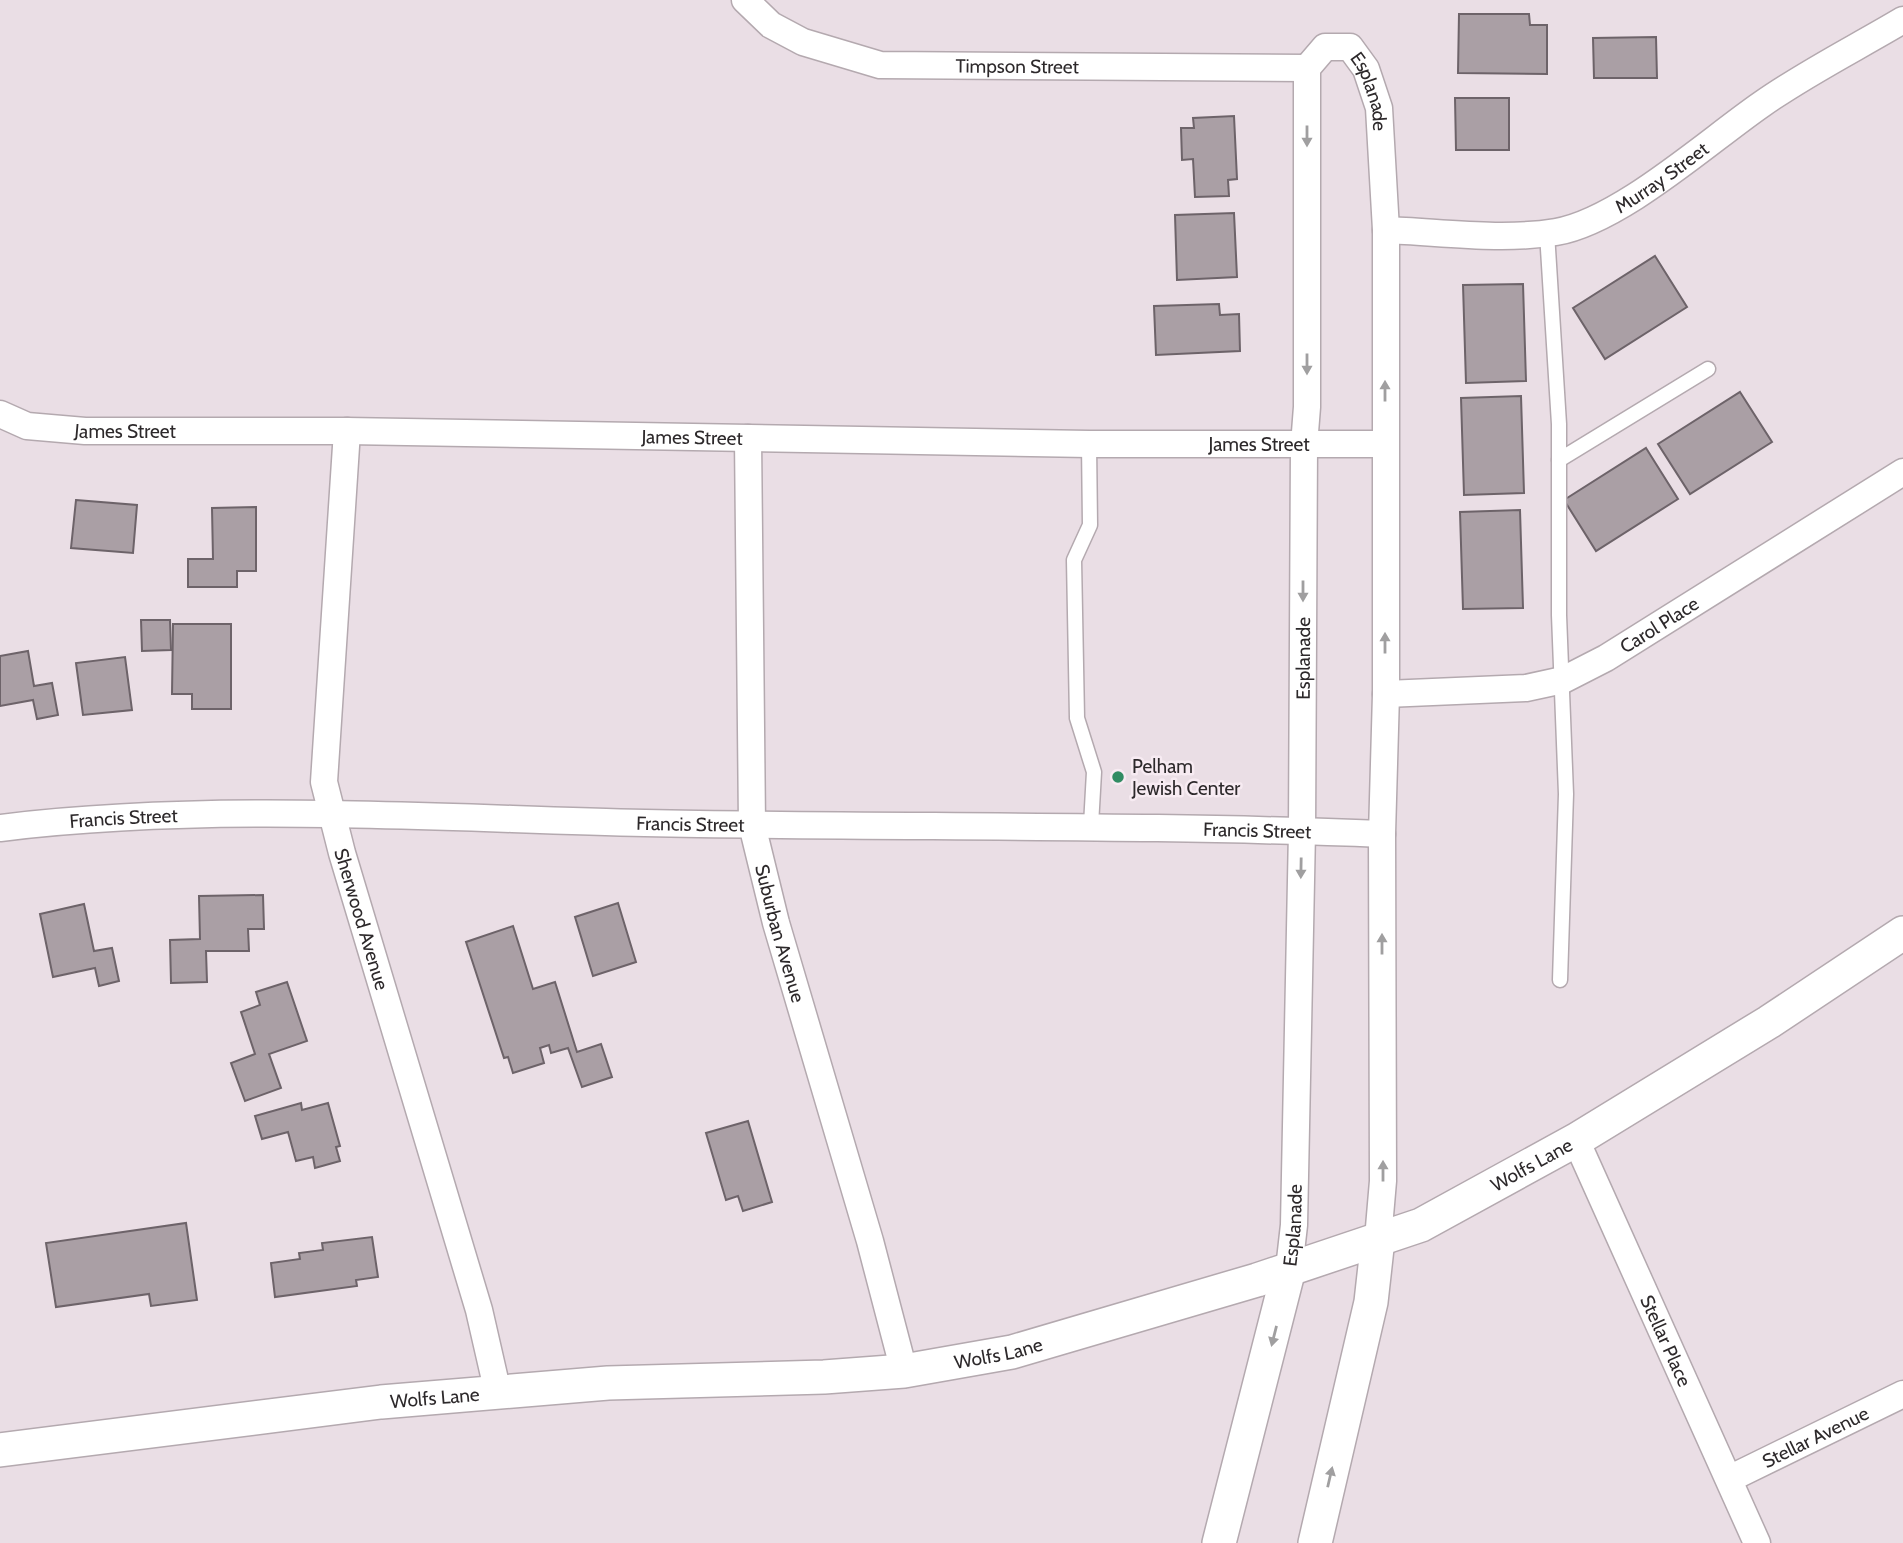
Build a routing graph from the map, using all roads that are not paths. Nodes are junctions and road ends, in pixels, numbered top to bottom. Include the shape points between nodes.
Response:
1 (745, 0) edge
2 (1903, 20) edge
3 (1307, 68) junction
4 (1387, 230) junction
5 (1547, 233) junction
6 (1708, 369) dead end
7 (0, 414) edge
8 (347, 431) junction
9 (748, 438) junction
10 (1089, 444) junction
11 (1385, 444) junction
12 (1304, 445) junction
13 (1559, 460) junction
14 (1903, 472) edge
15 (1563, 680) junction
16 (1385, 694) junction
17 (333, 815) junction
18 (752, 825) junction
19 (1091, 825) junction
20 (0, 828) edge
21 (1302, 831) junction
22 (1382, 834) junction
23 (1903, 933) edge
24 (1560, 980) dead end
25 (1576, 1140) junction
26 (1378, 1239) junction
27 (1289, 1269) junction
28 (904, 1371) junction
29 (498, 1393) junction
30 (1903, 1394) edge
31 (0, 1450) edge
32 (1729, 1479) junction
33 (1219, 1543) edge
34 (1315, 1543) edge
35 (1757, 1543) edge

1 - 3 street, Timpson Street via 771,25 803,42 880,65
2 - 5 street, Murray Street via 1763,103 1698,153 1596,219
3 - 4 street, Esplanade via 1325,47 1350,47 1366,69 1379,108
3 -> 12 street, Esplanade
4 - 5 street, Murray Street
11 -> 4 street, Esplanade
5 - 13 lane
6 - 13 lane
7 - 8 street, James Street via 27,426 85,431
8 - 9 street, James Street
8 - 17 street, Sherwood Avenue via 324,782
9 - 10 street, James Street
9 - 18 street, Suburban Avenue
10 - 12 street, James Street
10 - 19 lane via 1090,525 1074,560 1077,718 1094,772
11 - 12 street, James Street
16 -> 11 street, Esplanade
12 -> 21 street, Esplanade
13 - 15 lane
14 - 15 street, Carol Place via 1606,658
15 - 16 street, Carol Place via 1526,688
15 - 24 lane via 1566,794
16 - 22 street, Esplanade
17 - 18 street, Francis Street
17 - 20 street, Francis Street via 123,815
17 - 29 street, Sherwood Avenue via 479,1310
18 - 19 street, Francis Street
18 - 28 street, Suburban Avenue
19 - 21 street, Francis Street
21 - 22 street, Francis Street
21 -> 27 street, Esplanade via 1294,1225
26 -> 22 street, Esplanade via 1383,1181
23 - 25 street, Wolfs Lane via 1769,1022
25 - 26 street, Wolfs Lane via 1421,1225
25 - 32 street, Stellar Place
26 - 27 street, Wolfs Lane
34 -> 26 street, Esplanade via 1371,1302
27 - 28 street, Wolfs Lane via 1012,1352
27 -> 33 street, Esplanade
28 - 29 street, Wolfs Lane via 608,1383
29 - 31 street, Wolfs Lane via 292,1412
30 - 32 street, Stellar Avenue
32 - 35 street, Stellar Place

